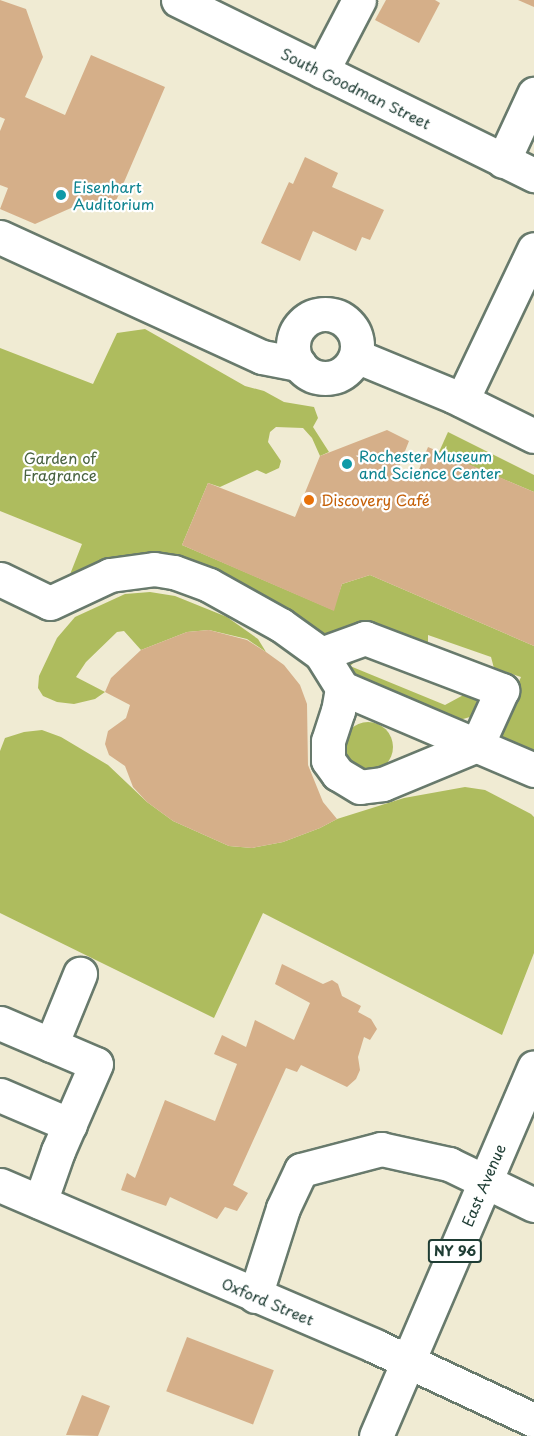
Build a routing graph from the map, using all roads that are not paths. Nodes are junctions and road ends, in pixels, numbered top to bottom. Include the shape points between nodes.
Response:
1 (178, 0) edge
2 (359, 0) edge
3 (322, 71) junction
4 (534, 94) edge
5 (503, 161) junction
6 (534, 175) edge
7 (0, 237) edge
8 (534, 249) edge
9 (356, 356) junction
10 (299, 364) junction
11 (462, 400) junction
12 (534, 436) edge
13 (0, 579) edge
14 (321, 654) junction
15 (342, 688) junction
16 (477, 745) junction
17 (534, 770) edge
18 (80, 974) dead end
19 (0, 1023) edge
20 (51, 1044) junction
21 (534, 1067) edge
22 (0, 1095) edge
23 (70, 1125) junction
24 (484, 1182) junction
25 (0, 1185) edge
26 (40, 1202) junction
27 (534, 1205) edge
28 (255, 1296) junction
29 (407, 1362) junction
30 (534, 1420) edge
31 (376, 1436) edge

1 - 3 main road, South Goodman Street
2 - 3 main road
3 - 5 main road, South Goodman Street
4 - 5 main road
5 - 6 main road, South Goodman Street
7 - 10 main road via 262,357
8 - 11 main road
9 - 10 main road via 342,373 331,377 320,377
9 - 10 main road via 354,330 336,315 322,314 306,320 296,333 294,355
9 - 11 main road
11 - 12 main road
13 - 14 main road via 50,603 110,575 154,569 174,572 209,585 270,619
14 - 15 main road
14 - 16 main road via 365,638 502,690
15 - 16 main road
15 - 16 main road via 328,741 328,760 338,774 360,787 383,784
16 - 17 main road
18 - 20 main road
19 - 20 main road
20 - 23 main road via 96,1064
21 - 24 main road, East Avenue / NY 96
22 - 23 main road
23 - 26 main road
24 - 27 main road
24 - 28 main road via 449,1164 381,1149 301,1170 283,1208
24 - 29 main road, East Avenue / NY 96
25 - 26 main road, Oxford Street
26 - 28 main road, Oxford Street
28 - 29 main road, Oxford Street
29 - 30 main road, Oxford Street
29 - 31 main road, East Avenue / NY 96

